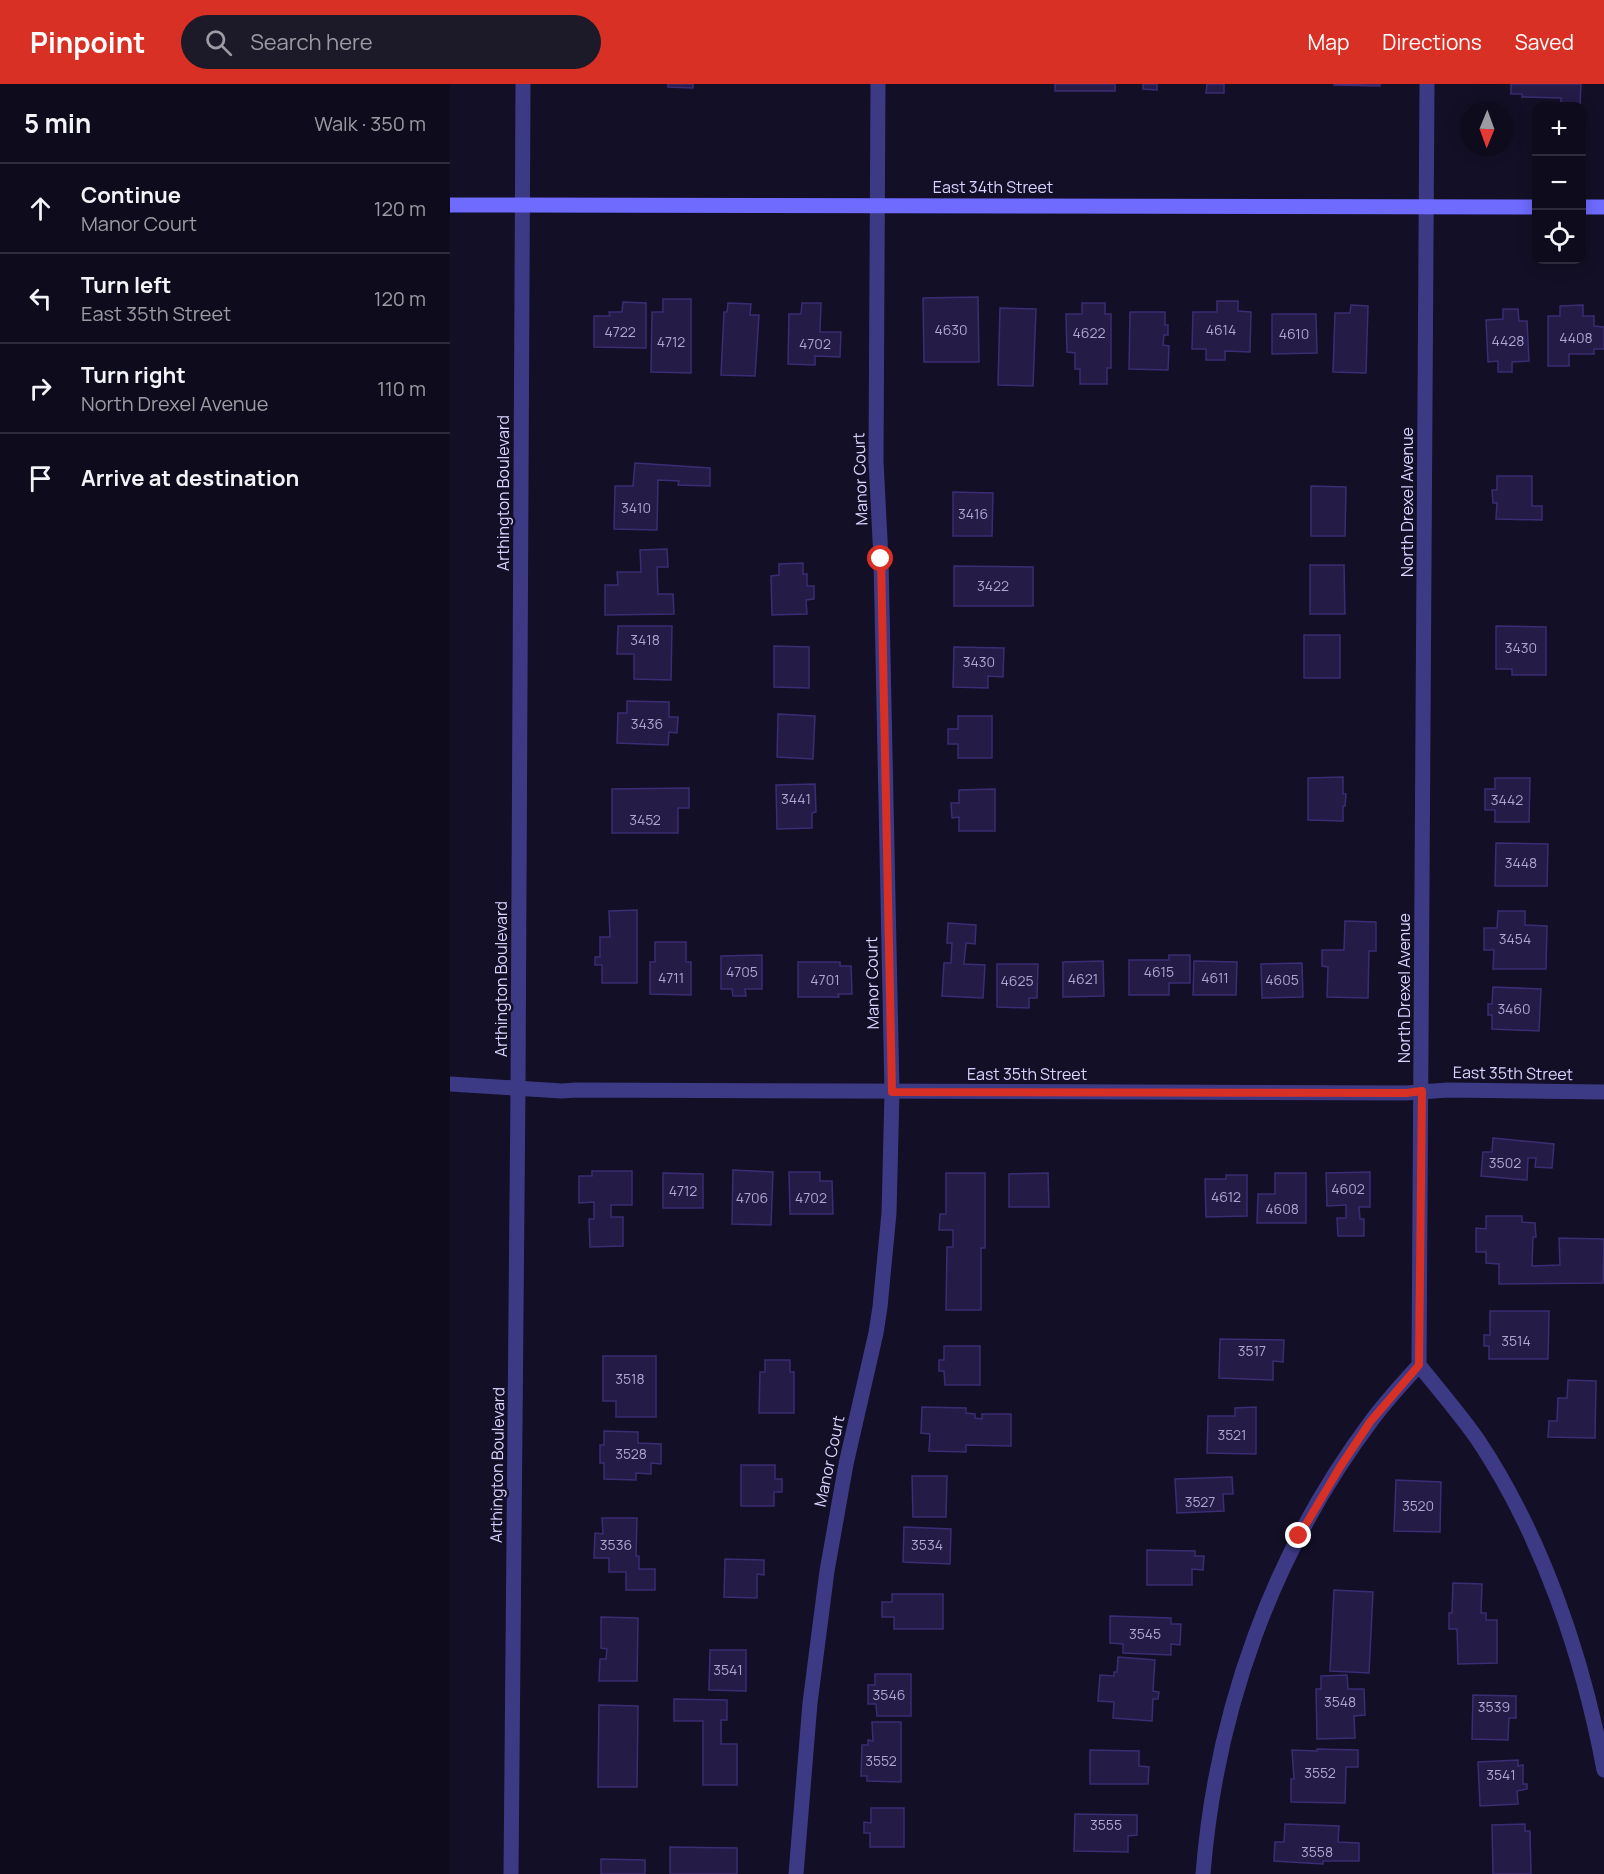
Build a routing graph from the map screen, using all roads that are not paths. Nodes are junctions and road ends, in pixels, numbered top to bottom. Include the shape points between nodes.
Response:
1 (523, 84) edge
2 (878, 84) edge
3 (1427, 84) edge
4 (878, 204) junction
5 (450, 205) edge
6 (522, 205) junction
7 (1426, 206) junction
8 (1532, 207) edge
9 (1586, 207) edge
10 (1604, 207) edge
11 (450, 1084) edge
12 (518, 1088) junction
13 (1422, 1091) junction
14 (892, 1092) junction
15 (1604, 1092) edge
16 (1419, 1365) junction
17 (1604, 1770) edge
18 (511, 1874) edge
19 (795, 1874) edge
20 (1203, 1874) edge

1 - 6 street, Arthington Boulevard
2 - 4 street, Manor Court
3 - 7 street, North Drexel Avenue
4 - 6 main road, East 34th Street
4 - 7 main road, East 34th Street
4 - 14 street, Manor Court via 876,461
5 - 6 main road, East 34th Street
6 - 12 street, Arthington Boulevard
7 - 8 main road, East 34th Street
7 - 13 street, North Drexel Avenue
9 - 10 main road
11 - 12 street, East 35th Street
12 - 14 street, East 35th Street
12 - 18 street, Arthington Boulevard
13 - 14 street, East 35th Street
13 - 15 street, East 35th Street
13 - 16 street, North Drexel Avenue
14 - 19 street, Manor Court via 889,1213 880,1307 827,1571 810,1703
16 - 17 street via 1479,1443 1543,1564 1580,1666
16 - 20 street via 1378,1412 1340,1467 1299,1536 1260,1622 1225,1733 1211,1803

